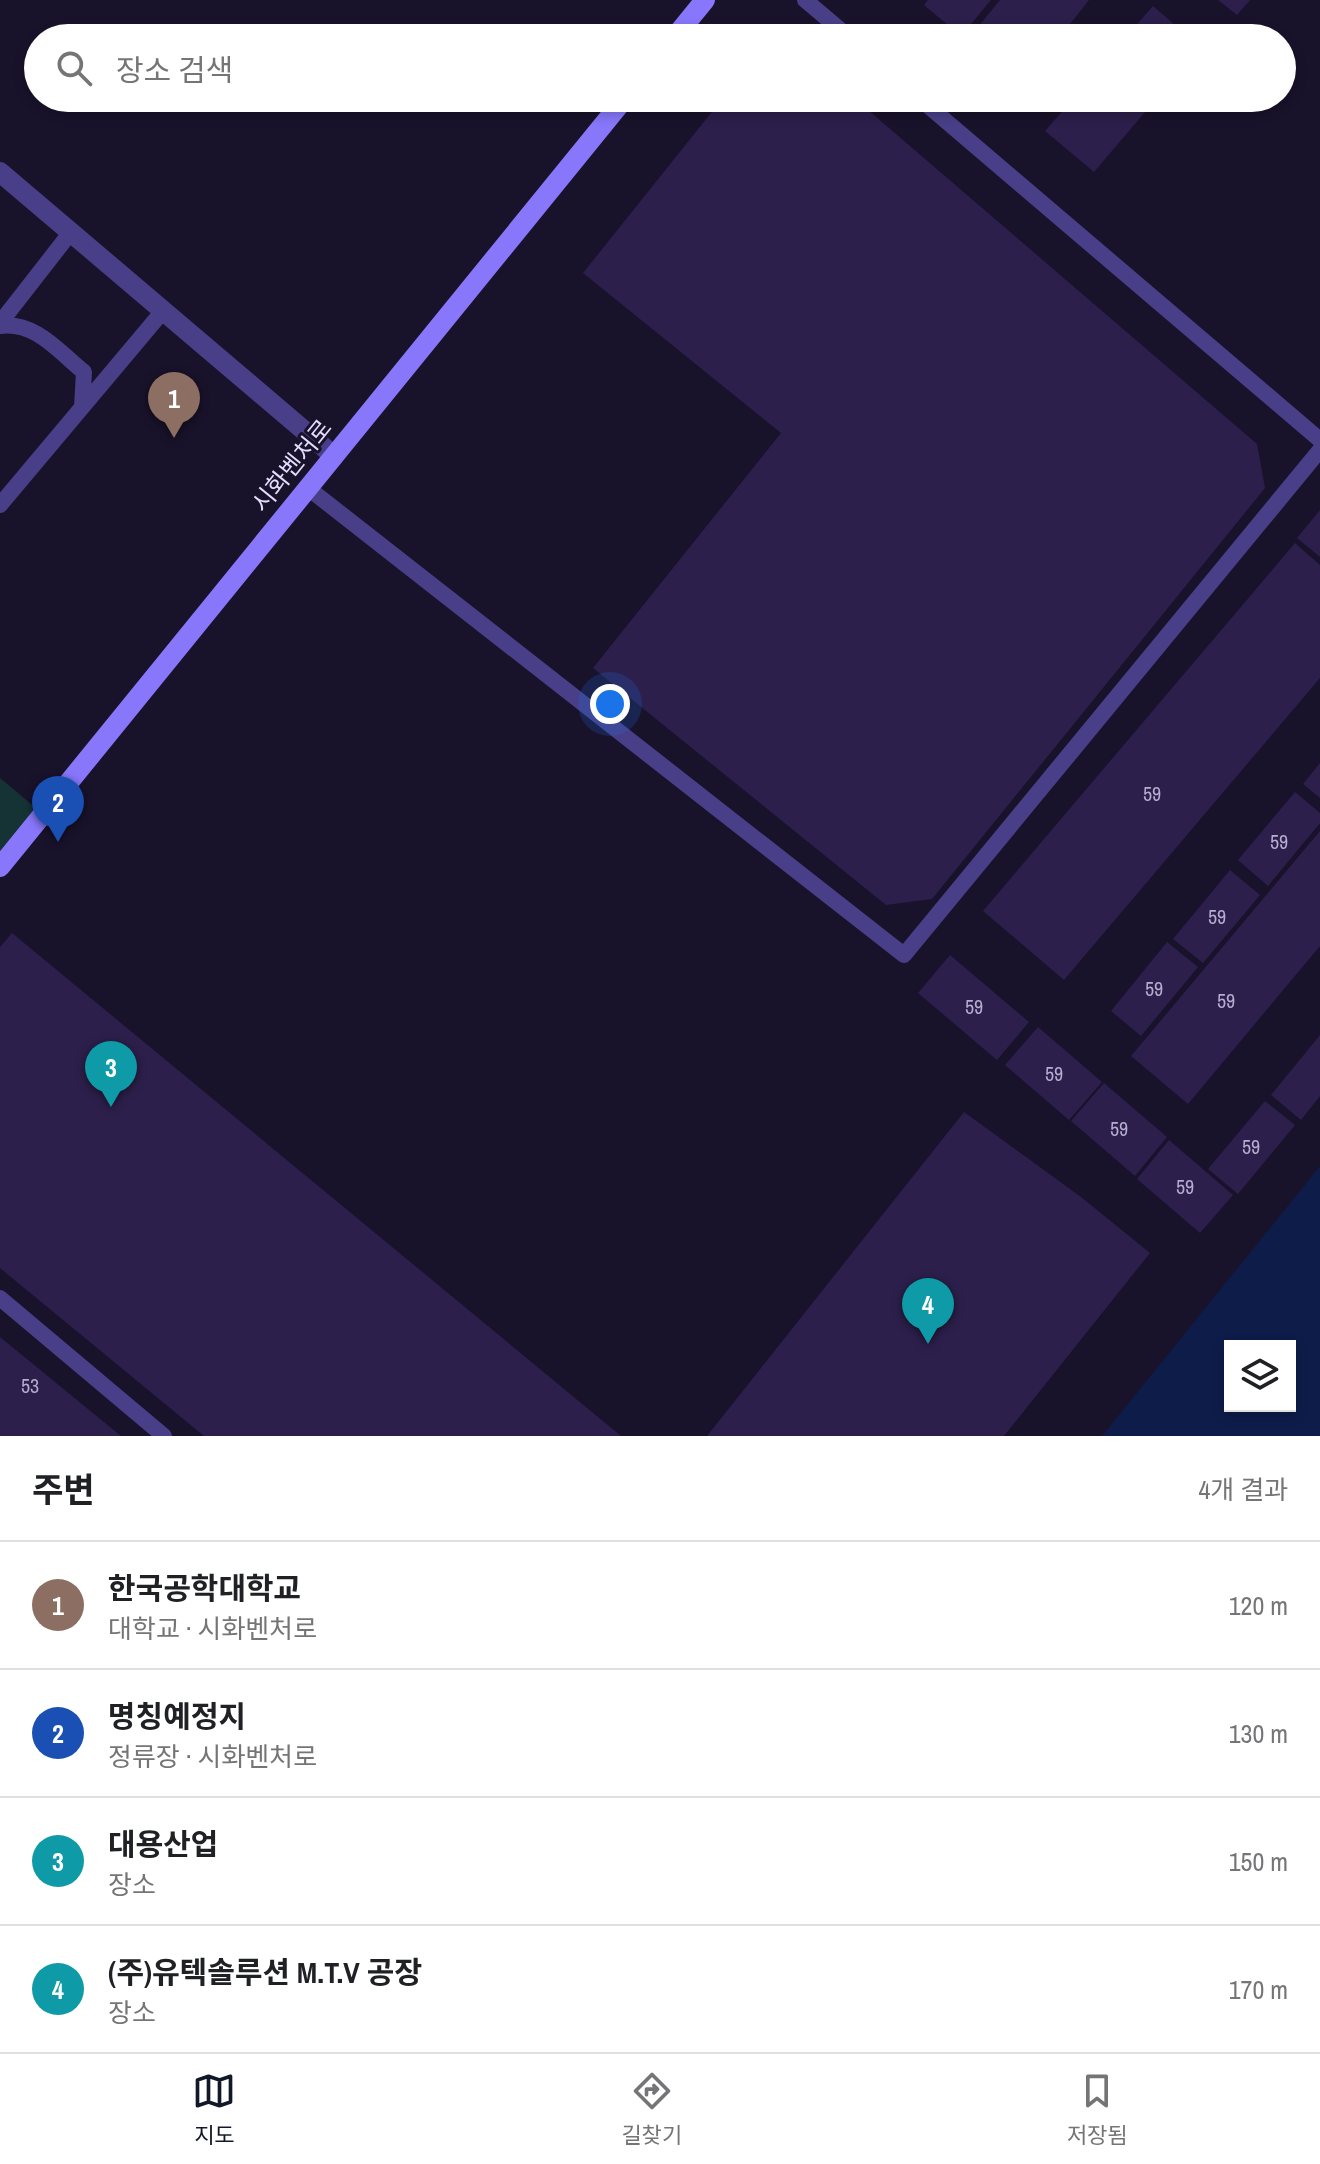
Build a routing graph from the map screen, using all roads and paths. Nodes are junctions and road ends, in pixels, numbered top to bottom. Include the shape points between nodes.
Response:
1 (705, 0) edge
2 (805, 0) edge
3 (685, 24) edge
4 (833, 24) edge
5 (614, 112) edge
6 (935, 112) edge
7 (0, 172) edge
8 (71, 232) junction
9 (163, 311) junction
10 (0, 324) edge
11 (82, 407) junction
12 (1320, 440) edge
13 (1320, 450) edge
14 (334, 456) junction
15 (308, 488) junction
16 (0, 505) edge
17 (0, 867) edge
18 (0, 1298) edge
19 (164, 1436) edge

1 - 3 street
2 - 4 lane
5 - 14 street, 시화벤처로
6 - 12 lane
7 - 8 street
8 - 9 street
8 - 10 lane
9 - 11 lane
9 - 14 street
10 - 11 lane via 31,328 84,372
11 - 16 lane
13 - 15 lane via 904,955
14 - 15 street, 시화벤처로
15 - 17 street, 시화벤처로
18 - 19 lane

